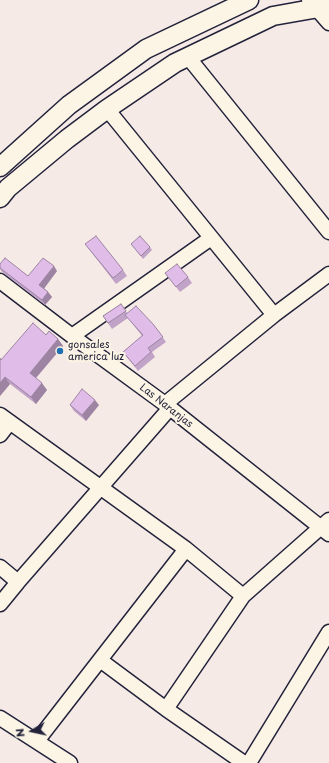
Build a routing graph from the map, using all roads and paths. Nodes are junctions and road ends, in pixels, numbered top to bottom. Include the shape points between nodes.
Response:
1 (249, 0) edge
2 (318, 5) edge
3 (329, 23) edge
4 (188, 57) junction
5 (107, 109) junction
6 (0, 167) edge
7 (0, 198) edge
8 (329, 232) edge
9 (211, 238) junction
10 (329, 274) edge
11 (0, 281) edge
12 (274, 315) junction
13 (72, 336) junction
14 (168, 406) junction
15 (5, 419) edge
16 (0, 435) edge
17 (101, 488) junction
18 (326, 527) edge
19 (186, 549) junction
20 (0, 567) edge
21 (18, 582) junction
22 (244, 596) junction
23 (0, 604) edge
24 (329, 632) edge
25 (100, 660) junction
26 (166, 709) junction
27 (0, 718) edge
28 (37, 741) junction
29 (70, 763) edge
30 (244, 763) edge
31 (249, 763) edge

1 - 6 main road via 146,49 69,105
2 - 3 street
2 - 4 main road via 273,16
4 - 5 main road
4 - 8 street
5 - 7 main road via 8,188
5 - 9 street
9 - 12 street
9 - 13 street
10 - 12 street
11 - 13 street, Las Naranjas
12 - 14 street
13 - 14 street, Las Naranjas
14 - 17 street
14 - 18 street, Las Naranjas
15 - 16 street
15 - 17 street
17 - 19 street
17 - 21 street
18 - 22 street
19 - 22 street
19 - 25 street
20 - 21 street
21 - 23 street
22 - 26 street
24 - 31 street
25 - 26 street
25 - 28 street
26 - 30 street
27 - 28 street
28 - 29 street

